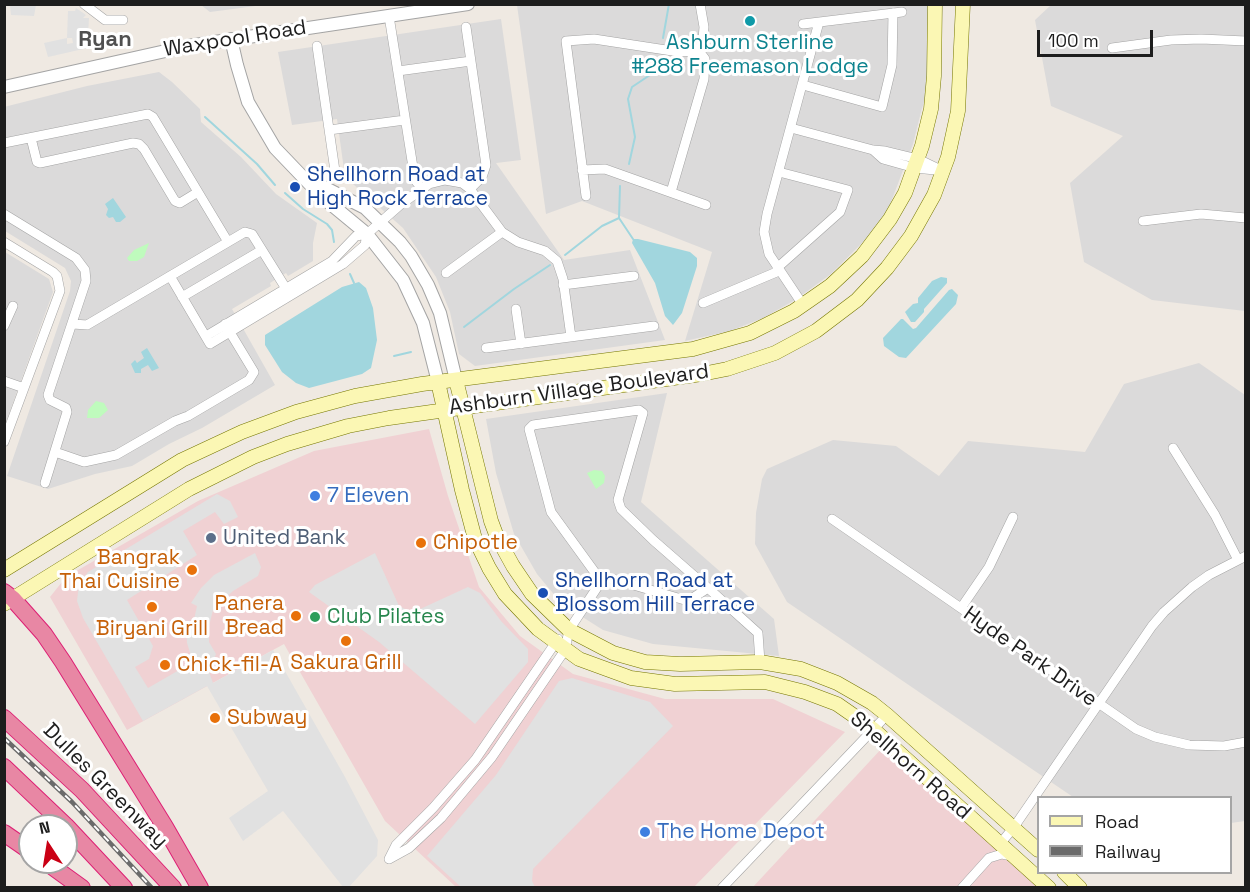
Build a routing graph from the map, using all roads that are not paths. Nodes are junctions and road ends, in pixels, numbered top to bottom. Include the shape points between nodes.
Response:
1 (84, 4) edge
2 (468, 4) edge
3 (700, 4) edge
4 (935, 4) edge
5 (963, 4) edge
6 (389, 16) junction
7 (123, 20) dead end
8 (819, 22) junction
9 (804, 24) dead end
10 (466, 27) dead end
11 (231, 39) junction
12 (1245, 41) edge
13 (317, 46) dead end
14 (1112, 48) dead end
15 (699, 51) junction
16 (471, 61) junction
17 (398, 71) junction
18 (803, 86) junction
19 (4, 87) edge
20 (405, 120) junction
21 (791, 128) junction
22 (329, 130) junction
23 (30, 138) junction
24 (4, 143) edge
25 (916, 164) junction
26 (582, 170) junction
27 (335, 171) dead end
28 (944, 171) junction
29 (779, 172) junction
30 (302, 175) junction
31 (422, 189) junction
32 (470, 189) junction
33 (198, 192) junction
34 (672, 192) junction
35 (586, 196) dead end
36 (706, 205) dead end
37 (4, 214) edge
38 (1245, 218) edge
39 (1143, 221) dead end
40 (380, 222) junction
41 (502, 232) junction
42 (367, 234) junction
43 (4, 242) edge
44 (228, 242) junction
45 (262, 250) junction
46 (778, 269) junction
47 (446, 273) dead end
48 (170, 276) junction
49 (634, 276) dead end
50 (563, 285) junction
51 (288, 292) junction
52 (182, 297) junction
53 (703, 303) dead end
54 (803, 305) junction
55 (13, 306) dead end
56 (516, 309) dead end
57 (72, 324) junction
58 (4, 326) edge
59 (654, 326) dead end
60 (227, 328) junction
61 (571, 337) junction
62 (520, 344) junction
63 (486, 348) dead end
64 (456, 380) junction
65 (4, 381) edge
66 (438, 382) junction
67 (24, 388) junction
68 (462, 407) junction
69 (444, 409) junction
70 (4, 442) edge
71 (1173, 448) dead end
72 (55, 452) junction
73 (45, 483) dead end
74 (1013, 517) dead end
75 (832, 519) dead end
76 (1242, 558) edge
77 (4, 570) edge
78 (604, 577) junction
79 (708, 588) junction
80 (7, 598) edge
81 (961, 609) junction
82 (569, 630) junction
83 (560, 646) junction
84 (760, 662) junction
85 (1098, 704) junction
86 (886, 715) junction
87 (4, 718) edge
88 (873, 729) junction
89 (1245, 742) edge
90 (4, 767) edge
91 (53, 814) edge
92 (1014, 827) junction
93 (986, 832) junction
94 (4, 833) edge
95 (78, 839) edge
96 (18, 843) edge
97 (1000, 844) junction
98 (1037, 849) edge
99 (1012, 856) junction
100 (989, 858) junction
101 (63, 874) edge
102 (1065, 874) edge
103 (82, 888) edge
104 (124, 888) edge
105 (173, 888) edge
106 (200, 888) edge
107 (722, 888) edge
108 (962, 888) edge
109 (1049, 888) edge
110 (1080, 888) edge

1 - 7 street via 105,20
2 - 6 street, Waxpool Road
3 - 15 street via 704,27
4 - 25 main road, Ashburn Village Boulevard via 933,91 927,130
5 - 28 main road, Ashburn Village Boulevard via 958,111
6 - 11 street, Waxpool Road
6 - 17 street
8 - 9 street
8 - 18 street
8 - 18 street via 898,13 882,107
10 - 16 street
11 - 19 street, Waxpool Road
11 - 30 street, Shellhorn Road via 257,119 275,148
12 - 14 street via 1171,40
13 - 22 street
15 - 26 street via 679,52 594,39 566,40
15 - 34 street via 705,59 704,79
16 - 17 street
16 - 32 street via 486,165 482,177
17 - 20 street
18 - 21 street
20 - 22 street
20 - 31 street via 415,180
21 - 25 street via 885,151
21 - 29 street
22 - 27 street
23 - 24 street
23 - 33 street via 148,114
23 - 33 street via 40,163 139,144 175,201 180,203
25 - 28 street
25 - 54 main road, Ashburn Village Boulevard via 905,193 875,241 846,273
26 - 34 street via 605,169
26 - 35 street
28 - 68 main road, Ashburn Village Boulevard via 911,236 873,284 837,317 775,353 702,374
29 - 46 street via 764,232
29 - 46 street via 848,190 840,212
30 - 40 street, Shellhorn Road via 365,208
30 - 42 street, Shellhorn Road
31 - 32 street via 445,180
31 - 40 street
32 - 41 street
33 - 44 street
34 - 36 street
37 - 57 street via 76,258 85,270 86,281
38 - 39 street via 1201,214
40 - 42 street
40 - 64 street, Shellhorn Road via 411,255 434,297
41 - 47 street
41 - 50 street via 551,255 560,268
42 - 51 street via 356,236 332,261
42 - 66 street, Shellhorn Road via 411,296 423,323
43 - 67 street via 53,272 60,286
44 - 45 street via 249,232
44 - 48 street
45 - 51 street
45 - 52 street
46 - 53 street
46 - 54 street
48 - 52 street
48 - 57 street via 87,325
49 - 50 street
50 - 61 street
51 - 60 street
52 - 60 street via 210,344
54 - 64 main road, Ashburn Village Boulevard via 750,333 702,347
55 - 58 street
56 - 62 street
57 - 72 street via 48,395 67,412
59 - 61 street
60 - 72 street via 254,372 249,380 116,455 84,462
61 - 62 street
62 - 63 street
64 - 66 main road, Ashburn Village Boulevard
64 - 68 main road, Shellhorn Road
65 - 67 street
66 - 69 main road, Shellhorn Road
66 - 77 main road, Ashburn Village Boulevard via 323,404 222,441 153,477
67 - 70 street
68 - 69 main road, Ashburn Village Boulevard
68 - 82 main road, Shellhorn Road via 497,537 532,594
69 - 80 main road, Ashburn Village Boulevard via 348,426 253,458 181,493
69 - 83 main road, Shellhorn Road via 468,515 483,556 515,606
71 - 76 street
72 - 73 street
74 - 81 street via 989,567
75 - 81 street, Hyde Park Drive
76 - 85 street via 1192,587 1164,612
78 - 79 street via 688,601
78 - 79 street via 588,565 551,512 529,429 533,425 639,410 643,414 618,505
78 - 82 street
79 - 84 street via 758,633
80 - 106 highway via 44,634 63,662
81 - 85 street, Hyde Park Drive
82 - 83 street
82 - 84 main road, Shellhorn Road via 613,653 645,662
83 - 83 street via 475,760 396,845 389,859 418,841 460,798 494,754
83 - 88 main road, Shellhorn Road via 595,666 644,681 758,682 790,687 837,705
84 - 86 main road, Shellhorn Road via 823,676 855,692
85 - 89 street, Hyde Park Drive via 1136,729 1172,742 1207,746
85 - 92 street
86 - 88 street
86 - 92 main road, Shellhorn Road
87 - 105 highway, Dulles Greenway via 82,790
88 - 93 main road, Shellhorn Road
88 - 107 street
90 - 91 highway
92 - 97 street
92 - 98 main road, Shellhorn Road
93 - 97 main road, Shellhorn Road
93 - 100 street via 991,844
94 - 96 highway
95 - 104 highway
97 - 99 main road, Shellhorn Road
99 - 100 street
99 - 109 main road, Shellhorn Road
100 - 108 street
101 - 103 highway
102 - 110 main road

